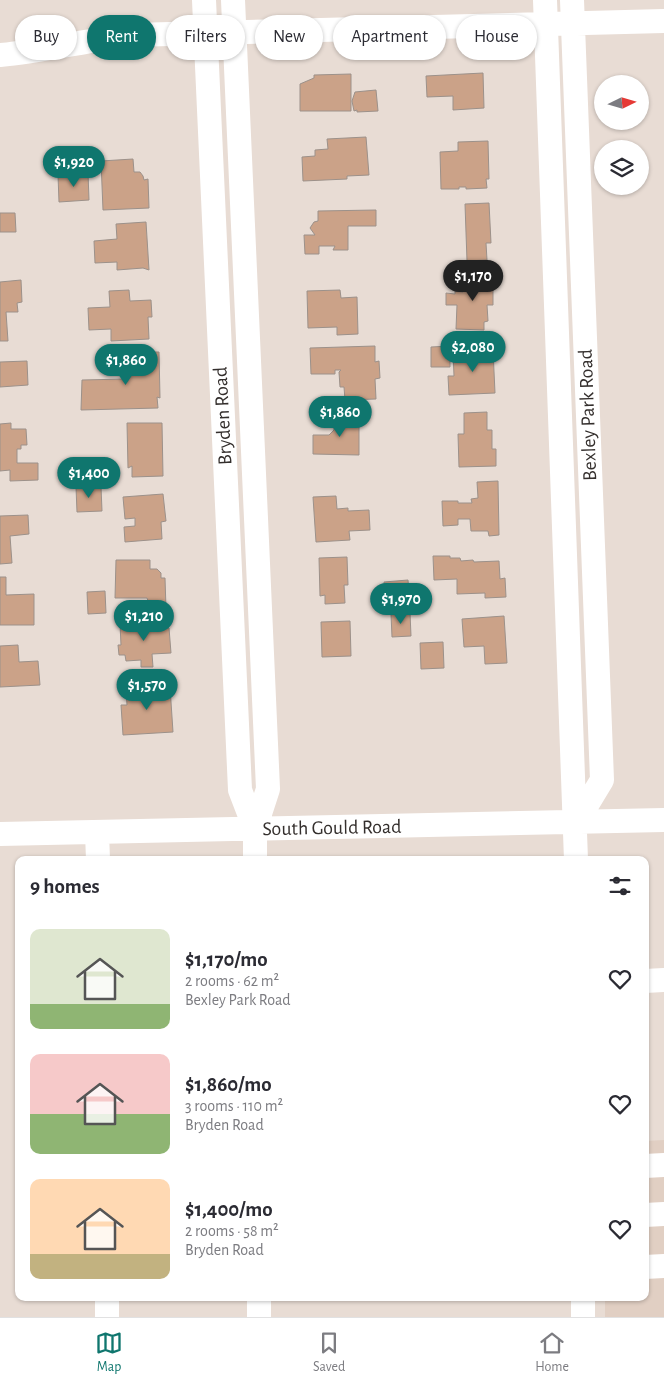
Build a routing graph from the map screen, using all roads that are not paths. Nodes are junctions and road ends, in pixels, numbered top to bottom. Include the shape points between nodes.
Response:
1 (204, 0) edge
2 (232, 0) edge
3 (545, 0) edge
4 (573, 11) edge
5 (205, 15) edge
6 (233, 15) edge
7 (664, 21) edge
8 (546, 24) junction
9 (245, 32) edge
10 (166, 34) edge
11 (0, 55) edge
12 (207, 60) edge
13 (235, 60) edge
14 (582, 240) junction
15 (554, 241) junction
16 (244, 247) junction
17 (216, 248) junction
18 (588, 424) junction
19 (561, 425) junction
20 (252, 431) junction
21 (224, 432) junction
22 (596, 608) junction
23 (568, 609) junction
24 (261, 614) junction
25 (232, 616) junction
26 (664, 820) edge
27 (576, 823) junction
28 (254, 829) junction
29 (97, 832) junction
30 (0, 834) edge
31 (98, 856) edge
32 (255, 856) edge
33 (576, 856) edge
34 (664, 980) edge
35 (649, 981) edge
36 (664, 1165) edge
37 (649, 1166) edge
38 (664, 1214) edge
39 (649, 1215) edge
40 (664, 1266) edge
41 (649, 1267) edge
42 (107, 1301) edge
43 (258, 1301) edge
44 (583, 1301) edge
45 (108, 1317) edge
46 (259, 1317) edge
47 (583, 1317) edge

1 - 5 street, Bryden Road
2 - 6 street, Bryden Road
3 - 8 street, Bexley Park Road
4 - 7 street
4 - 8 street
4 - 14 street, Bexley Park Road
8 - 9 street
8 - 15 street, Bexley Park Road
10 - 11 street via 100,38
12 - 17 street, Bryden Road
13 - 16 street, Bryden Road
14 - 15 street
14 - 18 street, Bexley Park Road
15 - 19 street, Bexley Park Road
16 - 17 street
16 - 20 street, Bryden Road
17 - 21 street, Bryden Road
18 - 19 street
18 - 22 street, Bexley Park Road
19 - 23 street, Bexley Park Road
20 - 21 street
20 - 24 street, Bryden Road
21 - 25 street, Bryden Road
22 - 23 street
22 - 27 street, Bexley Park Road via 602,780
23 - 27 street, Bexley Park Road
24 - 25 street
24 - 28 street, Bryden Road via 268,789
25 - 28 street, Bryden Road via 240,790
26 - 27 street, South Gould Road
27 - 28 street, South Gould Road
27 - 33 street, Bexley Park Road
28 - 29 street, South Gould Road
28 - 32 street, Bryden Road
29 - 30 street, South Gould Road
29 - 31 street
34 - 35 street
36 - 37 street
38 - 39 street
40 - 41 street
42 - 45 street
43 - 46 street
44 - 47 street

